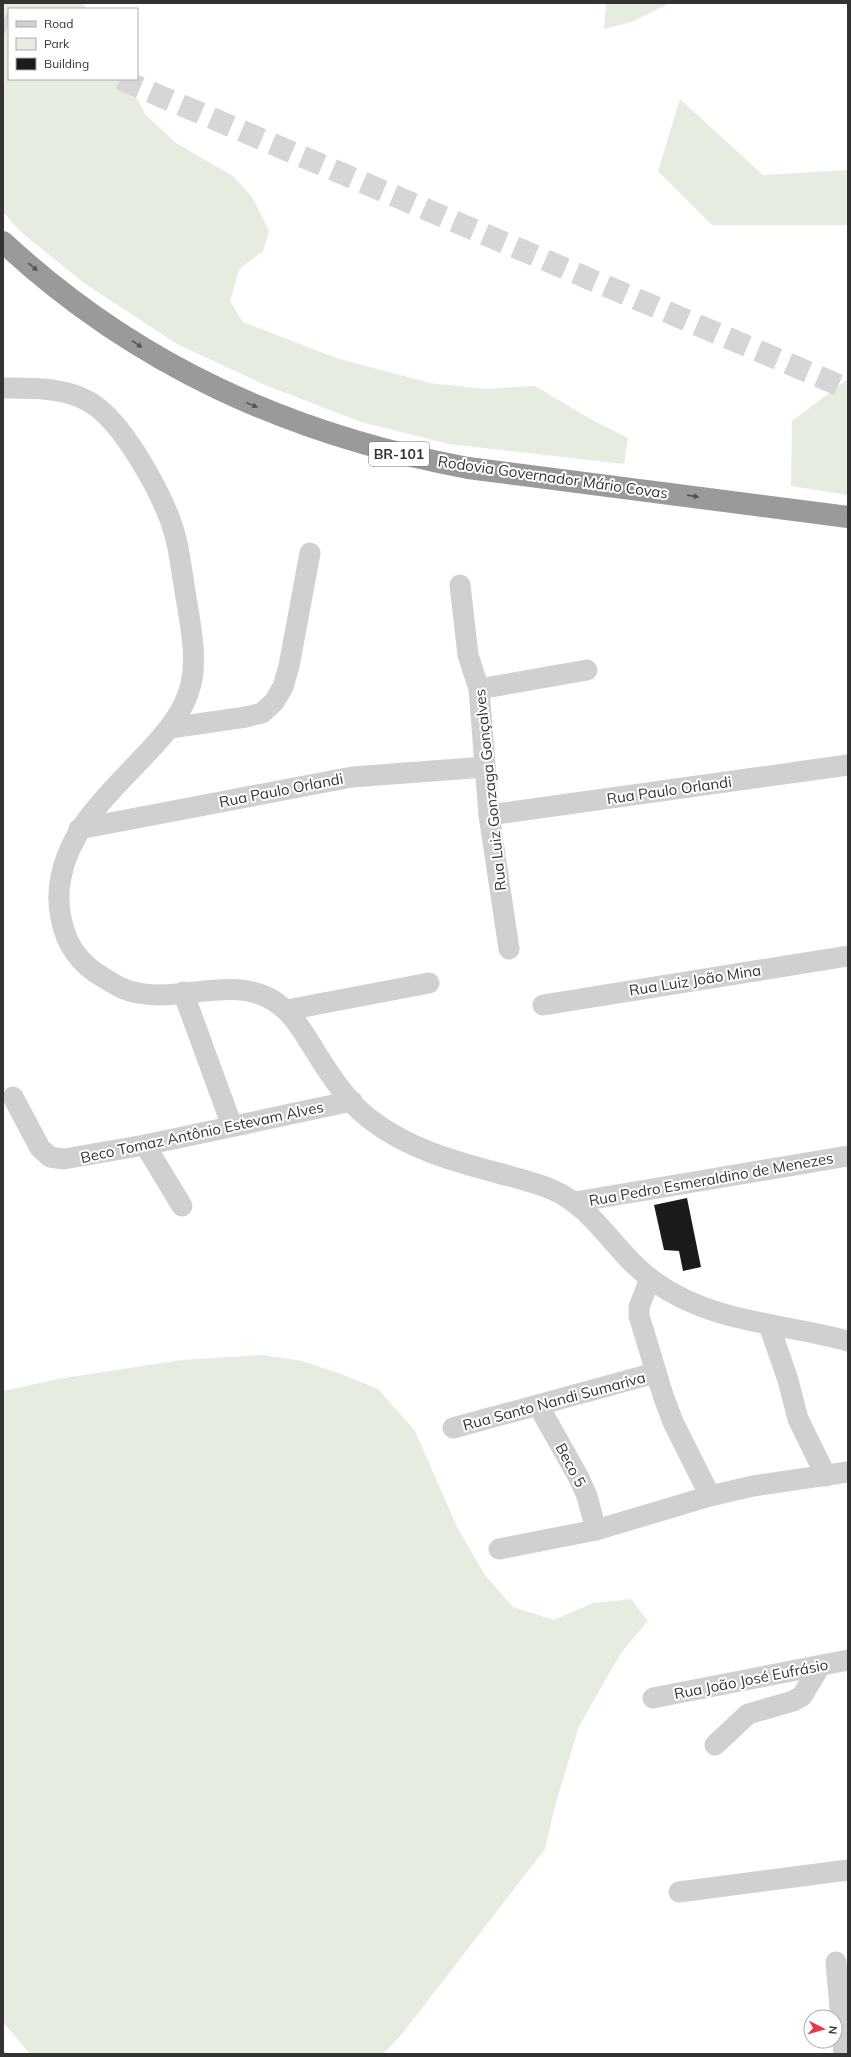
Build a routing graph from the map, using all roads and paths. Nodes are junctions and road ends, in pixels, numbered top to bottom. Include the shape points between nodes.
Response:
1 (3, 242) edge
2 (3, 388) edge
3 (848, 517) edge
4 (310, 553) dead end
5 (460, 585) dead end
6 (587, 670) dead end
7 (480, 689) junction
8 (170, 728) junction
9 (848, 765) edge
10 (485, 767) junction
11 (489, 815) junction
12 (80, 828) junction
13 (510, 949) dead end
14 (848, 956) edge
15 (429, 982) dead end
16 (183, 992) junction
17 (543, 1004) dead end
18 (287, 1010) junction
19 (12, 1097) dead end
20 (352, 1101) junction
21 (232, 1126) junction
22 (145, 1145) junction
23 (848, 1156) edge
24 (575, 1202) junction
25 (182, 1206) dead end
26 (650, 1279) junction
27 (769, 1325) junction
28 (848, 1341) edge
29 (655, 1374) junction
30 (538, 1405) junction
31 (453, 1428) dead end
32 (848, 1472) edge
33 (826, 1476) junction
34 (710, 1496) junction
35 (596, 1530) junction
36 (498, 1549) dead end
37 (848, 1660) edge
38 (820, 1666) junction
39 (653, 1698) dead end
40 (715, 1745) dead end
41 (848, 1870) edge
42 (679, 1892) dead end
43 (836, 1962) dead end
44 (844, 2054) edge

1 -> 3 highway, Rodovia Governador Mário Covas / BR-101 via 63,292 150,352 247,403 369,447 468,468
2 - 8 street via 39,388 72,394 96,406 117,428 138,458 167,511 176,538 193,654 192,681 184,704
4 - 8 street via 289,666 283,687 274,702 262,713 246,717
5 - 7 street, Rua Luiz Gonzaga Gonçalves via 468,655
6 - 7 street
7 - 10 street, Rua Luiz Gonzaga Gonçalves
8 - 12 street
9 - 11 street, Rua Paulo Orlandi
10 - 11 street, Rua Luiz Gonzaga Gonçalves
10 - 12 street, Rua Paulo Orlandi via 352,777
11 - 13 street, Rua Luiz Gonzaga Gonçalves
12 - 16 street via 69,849 58,894 66,935 76,954 94,972 116,986 137,993
14 - 17 street, Rua Luiz João Mina
15 - 18 street
16 - 18 street via 244,990 269,998
16 - 21 street
18 - 20 street via 332,1077
19 - 22 street, Beco Tomaz Antônio Estevam Alves via 40,1148 50,1157 81,1157
20 - 21 street, Beco Tomaz Antônio Estevam Alves
20 - 24 street via 366,1117 388,1132 422,1149 530,1182
21 - 22 street, Beco Tomaz Antônio Estevam Alves
22 - 25 street
23 - 24 street, Rua Pedro Esmeraldino de Menezes
24 - 26 street
26 - 27 street via 691,1304
26 - 29 street via 639,1307 639,1316
27 - 28 street
27 - 33 street via 798,1419
29 - 30 street, Rua Santo Nandi Sumariva
29 - 34 street via 673,1422
30 - 31 street, Rua Santo Nandi Sumariva
30 - 35 street, Beco 5 via 579,1478 587,1496
32 - 33 street
33 - 34 street via 752,1486
34 - 35 street
35 - 36 street
37 - 38 street, Rua João José Eufrásio
38 - 39 street, Rua João José Eufrásio
38 - 40 street via 802,1696 748,1714
41 - 42 street
43 - 44 street

